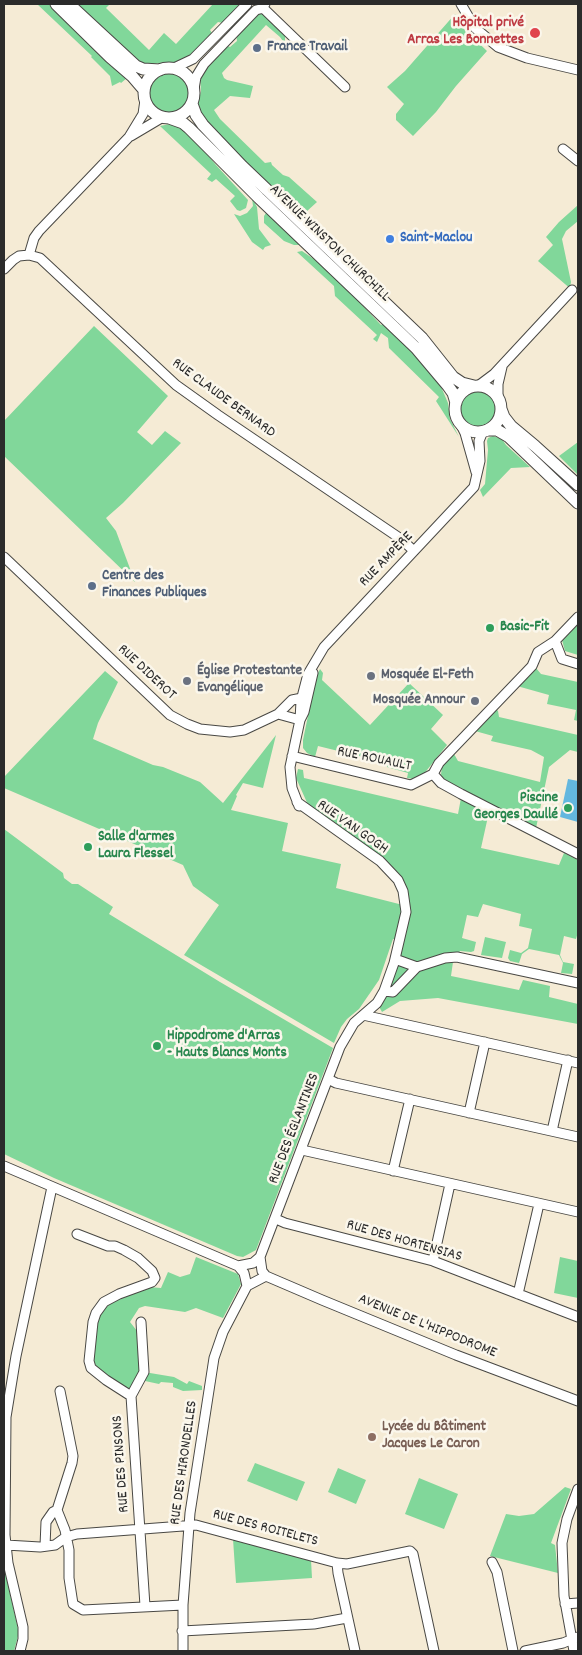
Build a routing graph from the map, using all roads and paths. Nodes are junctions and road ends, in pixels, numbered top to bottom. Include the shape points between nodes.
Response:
1 (56, 4) edge
2 (69, 4) edge
3 (460, 4) edge
4 (255, 6) edge
5 (174, 68) junction
6 (160, 70) junction
7 (578, 70) edge
8 (345, 87) dead end
9 (194, 89) junction
10 (145, 95) junction
11 (192, 104) junction
12 (166, 117) junction
13 (129, 137) junction
14 (563, 149) dead end
15 (578, 161) edge
16 (29, 255) junction
17 (4, 269) edge
18 (572, 290) dead end
19 (504, 364) junction
20 (476, 386) junction
21 (456, 403) junction
22 (500, 404) junction
23 (460, 422) junction
24 (485, 430) junction
25 (477, 477) junction
26 (578, 485) edge
27 (578, 503) edge
28 (414, 551) junction
29 (4, 557) edge
30 (578, 617) edge
31 (555, 642) junction
32 (578, 664) edge
33 (300, 701) junction
34 (278, 714) junction
35 (300, 720) junction
36 (292, 756) junction
37 (433, 774) junction
38 (297, 802) joint
39 (578, 854) edge
40 (395, 959) junction
41 (417, 967) junction
42 (578, 983) edge
43 (384, 991) junction
44 (363, 1015) junction
45 (485, 1042) junction
46 (568, 1060) junction
47 (578, 1063) edge
48 (328, 1079) junction
49 (410, 1099) junction
50 (469, 1112) junction
51 (552, 1131) junction
52 (578, 1137) edge
53 (302, 1150) junction
54 (4, 1166) edge
55 (394, 1171) junction
56 (450, 1184) junction
57 (52, 1187) junction
58 (539, 1204) junction
59 (578, 1212) edge
60 (276, 1219) junction
61 (77, 1234) dead end
62 (434, 1261) junction
63 (253, 1272) junction
64 (518, 1294) junction
65 (578, 1317) edge
66 (141, 1322) dead end
67 (60, 1391) dead end
68 (131, 1396) junction
69 (578, 1401) edge
70 (578, 1489) edge
71 (58, 1510) junction
72 (189, 1525) junction
73 (140, 1528) junction
74 (66, 1537) junction
75 (6, 1545) junction
76 (45, 1546) junction
77 (492, 1562) dead end
78 (337, 1563) junction
79 (578, 1603) edge
80 (565, 1604) junction
81 (182, 1605) junction
82 (145, 1606) junction
83 (347, 1618) junction
84 (182, 1631) junction
85 (575, 1638) edge
86 (20, 1651) edge
87 (183, 1651) edge
88 (355, 1651) edge
89 (434, 1651) edge
90 (514, 1651) edge
91 (525, 1651) edge
92 (574, 1651) edge

1 - 10 main road via 132,76
2 - 6 main road via 132,63 143,69
3 - 7 street via 475,28 498,47 527,58
4 - 5 street via 194,59
4 - 8 street
4 - 9 street via 202,66
5 - 6 main road
5 - 9 main road via 187,75
6 - 10 main road via 149,78
9 - 11 main road
10 - 12 main road via 154,112
10 - 13 street via 143,114
11 - 12 main road via 182,114
11 - 20 main road, AVENUE WINSTON CHURCHILL via 203,125 242,166 422,338 453,377
12 - 13 street
12 - 21 main road, AVENUE WINSTON CHURCHILL via 189,128 416,348 451,391
13 - 16 street via 36,234
14 - 15 street
16 - 17 street via 16,258
16 - 28 street, RUE CLAUDE BERNARD via 43,260 183,391 399,537
18 - 19 street
19 - 20 street
19 - 22 street via 498,380
20 - 21 main road via 461,393
20 - 22 main road via 489,388
21 - 23 main road via 455,412
22 - 24 main road via 496,423
22 - 26 main road via 511,426
23 - 24 main road via 469,430
23 - 25 street
24 - 25 street, RUE AMPÈRE via 479,442
24 - 27 main road via 500,431 508,437
25 - 28 street, RUE AMPÈRE via 473,490
28 - 33 street, RUE AMPÈRE via 324,647
29 - 34 street, RUE DIDEROT via 170,714 186,724 230,732 244,730
30 - 31 street
31 - 32 street via 562,659
31 - 37 street via 538,652 532,666 439,763
33 - 34 street, RUE DIDEROT
33 - 35 street, RUE AMPÈRE
34 - 35 street
35 - 36 street, RUE AMPÈRE
36 - 37 street, RUE ROUAULT via 411,785
36 - 38 street, RUE AMPÈRE via 290,777
37 - 39 street via 461,794
38 - 40 street, RUE VAN GOGH via 380,861 398,880 406,901 406,912
40 - 41 street
40 - 43 street, RUE VAN GOGH
41 - 42 street via 457,957
41 - 43 street via 393,992
43 - 44 street, RUE VAN GOGH via 378,1004
44 - 45 street
44 - 48 street, RUE DES ÉGLANTINES via 343,1040
45 - 46 street
45 - 50 street
46 - 47 street
46 - 51 street
48 - 49 street
48 - 53 street, RUE DES ÉGLANTINES
49 - 50 street
49 - 55 street
50 - 51 street
51 - 52 street
53 - 55 street
53 - 60 street, RUE DES ÉGLANTINES
54 - 57 street, AVENUE DE L'HIPPODROME
55 - 56 street
56 - 58 street
56 - 62 street
57 - 63 street, AVENUE DE L'HIPPODROME
57 - 75 street via 7,1410
58 - 59 street
58 - 64 street
60 - 62 street, RUE DES HORTENSIAS
60 - 63 street, RUE DES ÉGLANTINES
61 - 68 street via 131,1253 152,1270 152,1282 104,1302 93,1322 91,1368
62 - 64 street, RUE DES HORTENSIAS
63 - 69 street, AVENUE DE L'HIPPODROME
63 - 72 street, RUE DES HIRONDELLES via 225,1327 214,1358
64 - 65 street, RUE DES HORTENSIAS
66 - 68 street, RUE DES PINSONS via 144,1372
67 - 71 street via 73,1456
68 - 73 street, RUE DES PINSONS
70 - 80 street via 562,1543
71 - 74 street
71 - 76 street via 46,1522
72 - 73 street, RUE DES ROITELETS
72 - 78 street, RUE DES ROITELETS
72 - 81 street, RUE DES HIRONDELLES
73 - 74 street, RUE DES ROITELETS
73 - 82 street, RUE DES PINSONS
74 - 76 street, RUE DES ROITELETS via 55,1545
74 - 82 street via 73,1604 83,1610
75 - 76 street
75 - 86 street via 23,1627
77 - 90 street
78 - 83 street
78 - 89 street, RUE DES ROITELETS via 347,1564 410,1551
79 - 80 street
80 - 85 street
81 - 82 street
81 - 84 street, RUE DES HIRONDELLES
83 - 84 street via 314,1624
83 - 88 street
84 - 87 street, RUE DES HIRONDELLES
85 - 91 street
85 - 92 street

